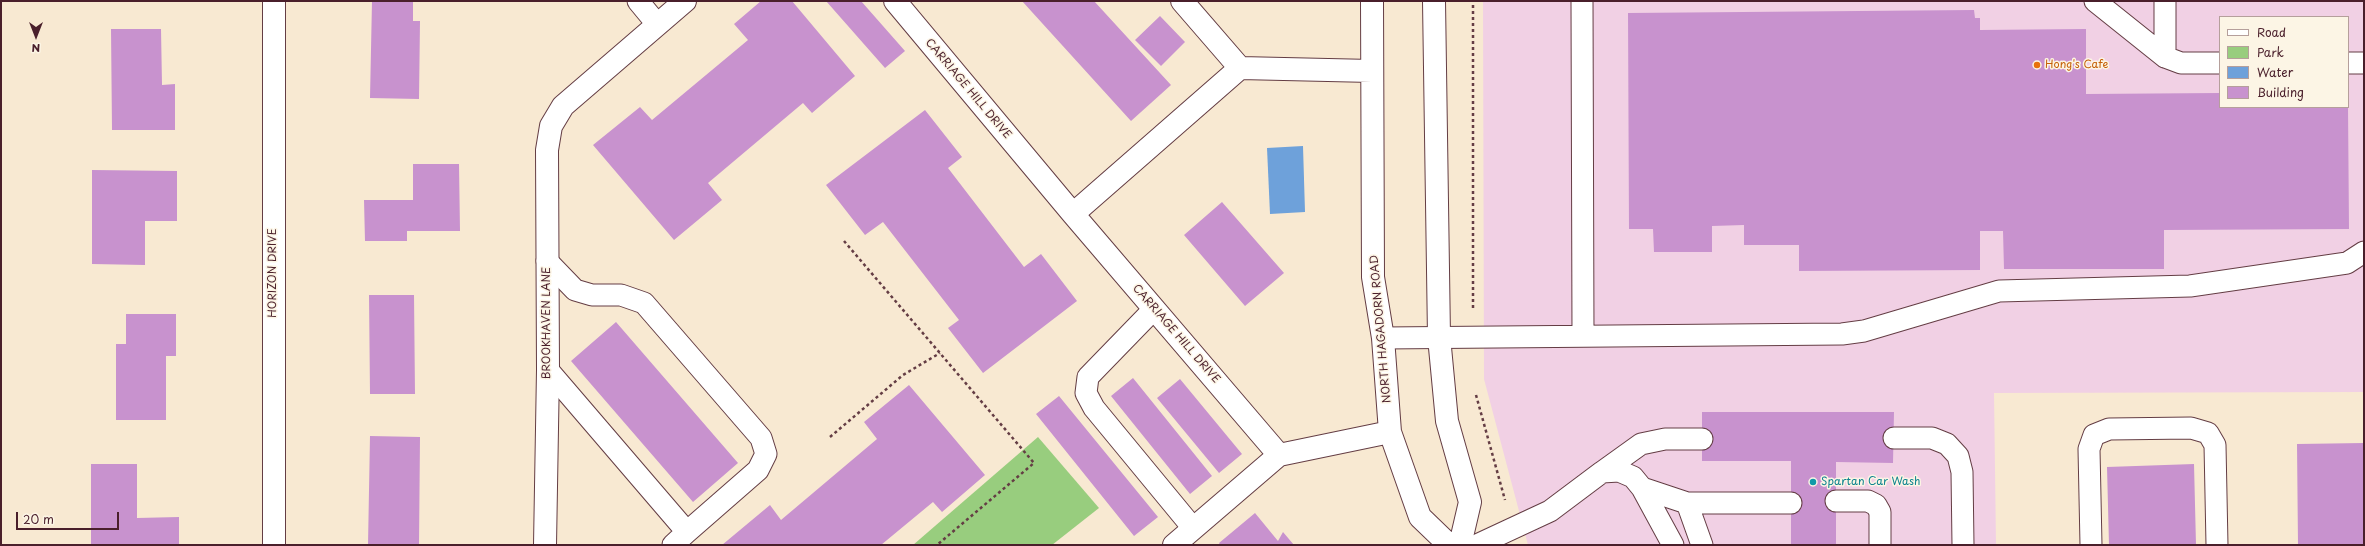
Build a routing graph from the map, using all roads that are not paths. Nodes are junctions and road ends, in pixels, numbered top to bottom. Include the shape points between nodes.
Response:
1 (274, 1) edge
2 (638, 1) edge
3 (685, 1) edge
4 (895, 1) edge
5 (1182, 1) edge
6 (1372, 1) edge
7 (1434, 1) edge
8 (1582, 1) edge
9 (2095, 1) edge
10 (2164, 1) edge
11 (657, 24) junction
12 (2165, 57) junction
13 (2219, 63) edge
14 (2349, 63) edge
15 (2364, 63) edge
16 (1240, 68) junction
17 (1372, 71) junction
18 (1073, 214) junction
19 (2364, 252) edge
20 (547, 261) junction
21 (1154, 309) junction
22 (1583, 336) junction
23 (1439, 337) junction
24 (1383, 338) junction
25 (548, 370) junction
26 (1390, 432) junction
27 (1894, 438) dead end
28 (1702, 439) dead end
29 (1279, 454) junction
30 (1602, 472) junction
31 (1642, 488) junction
32 (1836, 501) dead end
33 (1687, 503) junction
34 (1791, 503) dead end
35 (1193, 528) junction
36 (680, 539) edge
37 (274, 545) edge
38 (545, 545) edge
39 (1174, 545) edge
40 (1449, 545) edge
41 (1460, 545) edge
42 (1477, 545) edge
43 (1673, 545) edge
44 (1702, 545) edge
45 (1880, 545) edge
46 (1963, 545) edge
47 (2091, 545) edge
48 (2217, 545) edge

1 - 37 street, HORIZON DRIVE
2 - 11 lane
3 - 11 street
4 - 18 street, CARRIAGE HILL DRIVE
5 - 16 street
6 - 17 street, NORTH HAGADORN ROAD
7 - 23 street
8 - 22 lane
9 - 12 lane
10 - 12 lane
11 - 20 street, BROOKHAVEN LANE via 564,106 551,126 547,150
12 - 13 lane via 2181,63
14 - 15 lane
16 - 17 street
16 - 18 street
17 - 24 street, NORTH HAGADORN ROAD via 1373,277
18 - 21 street, CARRIAGE HILL DRIVE
19 - 22 lane via 2347,263 2190,286 1999,292 1864,331 1842,334
20 - 25 street, BROOKHAVEN LANE
20 - 36 lane via 575,290 592,296 621,295 644,304 761,438 766,454 758,470
21 - 29 street, CARRIAGE HILL DRIVE
21 - 35 lane via 1088,377 1086,393 1094,408
22 - 23 lane
23 - 24 lane
23 - 41 street via 1447,421 1470,502
24 - 26 street, NORTH HAGADORN ROAD
25 - 36 lane
25 - 38 street, BROOKHAVEN LANE
26 - 29 street
26 - 40 street, NORTH HAGADORN ROAD via 1420,517
27 - 46 lane via 1932,438 1947,444 1958,456 1962,472
28 - 30 lane via 1665,439 1641,444
29 - 35 street
30 - 31 lane via 1619,470 1633,477
30 - 42 lane via 1550,511
31 - 33 lane
31 - 43 lane
32 - 45 lane via 1868,501 1876,505 1880,512
33 - 34 lane
33 - 44 lane
35 - 39 street
47 - 48 lane via 2089,449 2094,435 2109,429 2191,428 2208,433 2215,445

